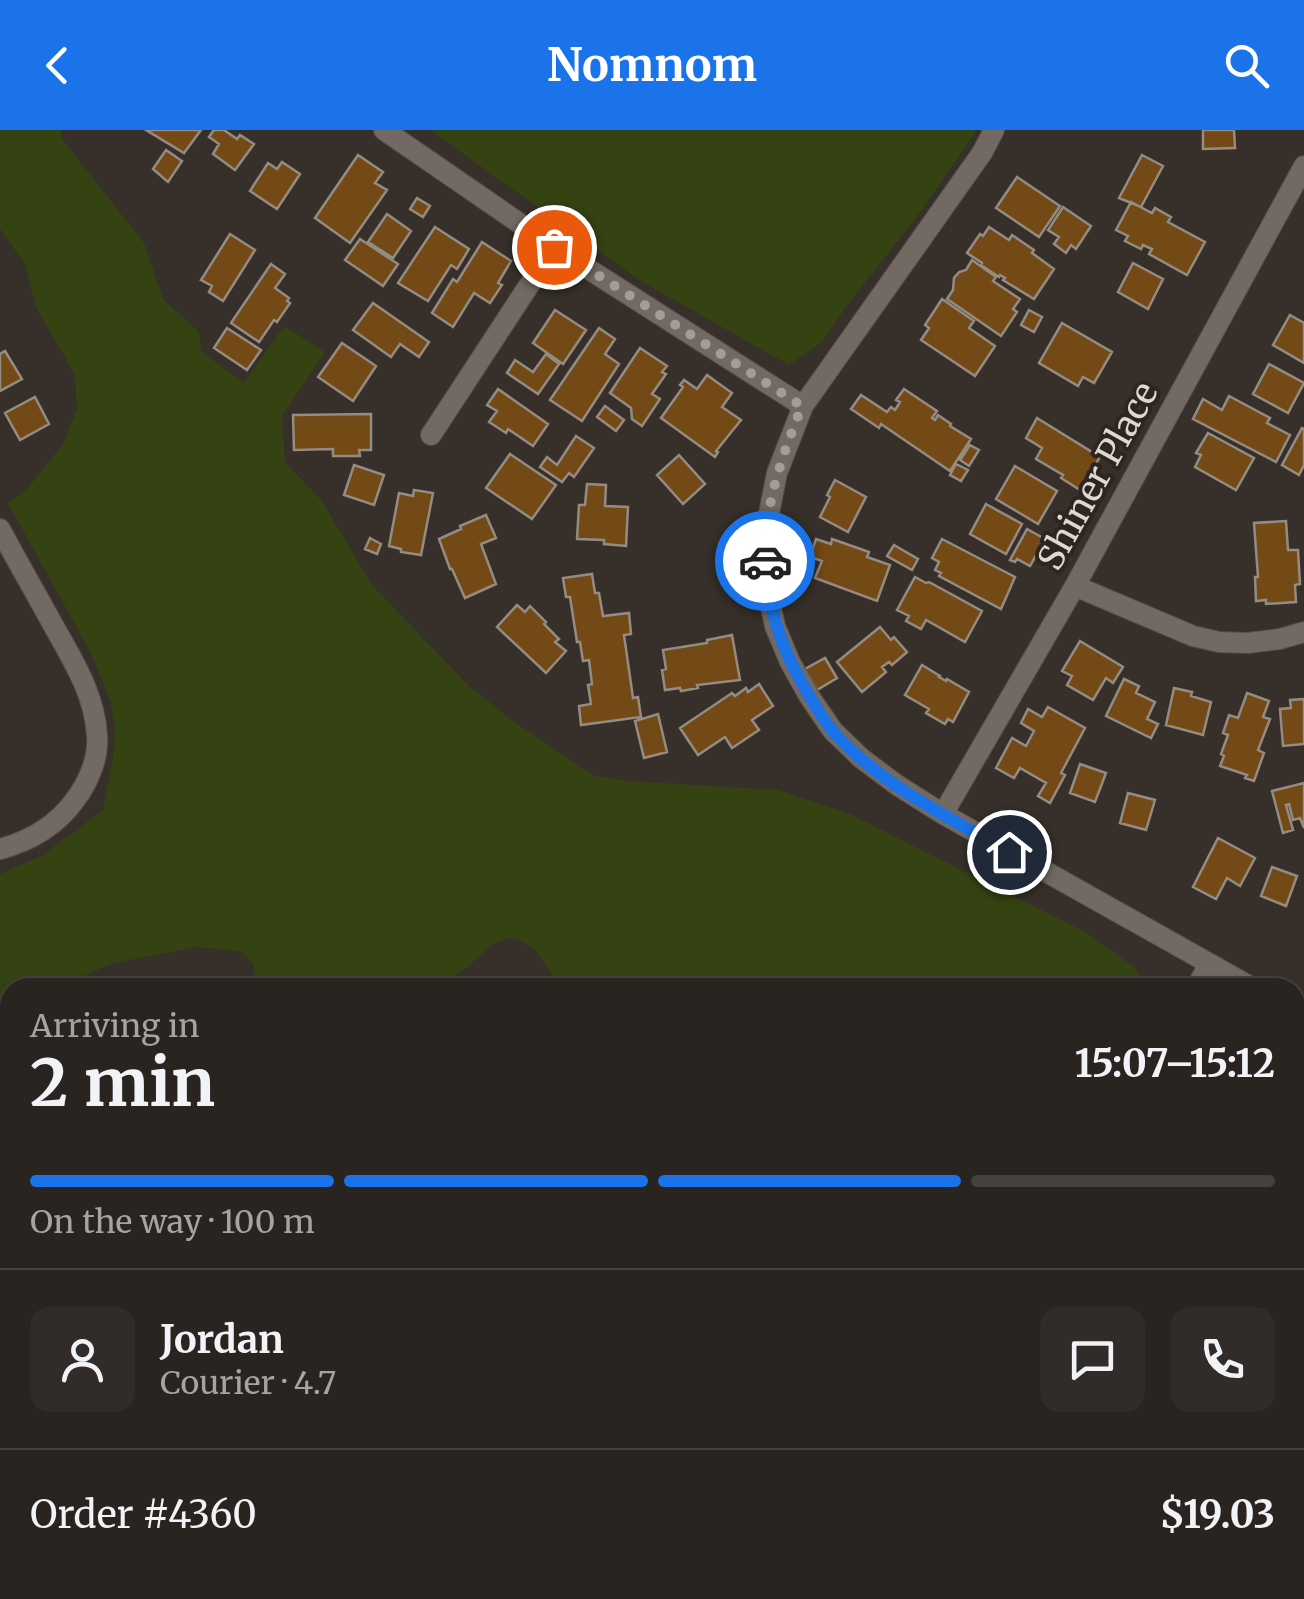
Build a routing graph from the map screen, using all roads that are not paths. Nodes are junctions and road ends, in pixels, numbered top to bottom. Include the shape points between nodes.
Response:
1 (384, 130) edge
2 (994, 130) edge
3 (1304, 166) edge
4 (554, 247) junction
5 (802, 406) junction
6 (430, 435) dead end
7 (0, 530) edge
8 (1075, 586) junction
9 (1304, 632) edge
10 (943, 814) junction
11 (0, 849) edge
12 (1209, 964) junction
13 (1201, 978) edge
14 (1235, 978) edge

1 - 4 street
2 - 5 street
3 - 8 street, Shiner Place
4 - 5 street
4 - 6 street
5 - 10 street via 777,473 765,534 775,626 833,730 873,767
7 - 11 street via 88,688 98,738 85,787 68,810 44,830
8 - 9 street via 1219,642
8 - 10 street, Shiner Place
10 - 12 street
12 - 13 street
12 - 14 street

